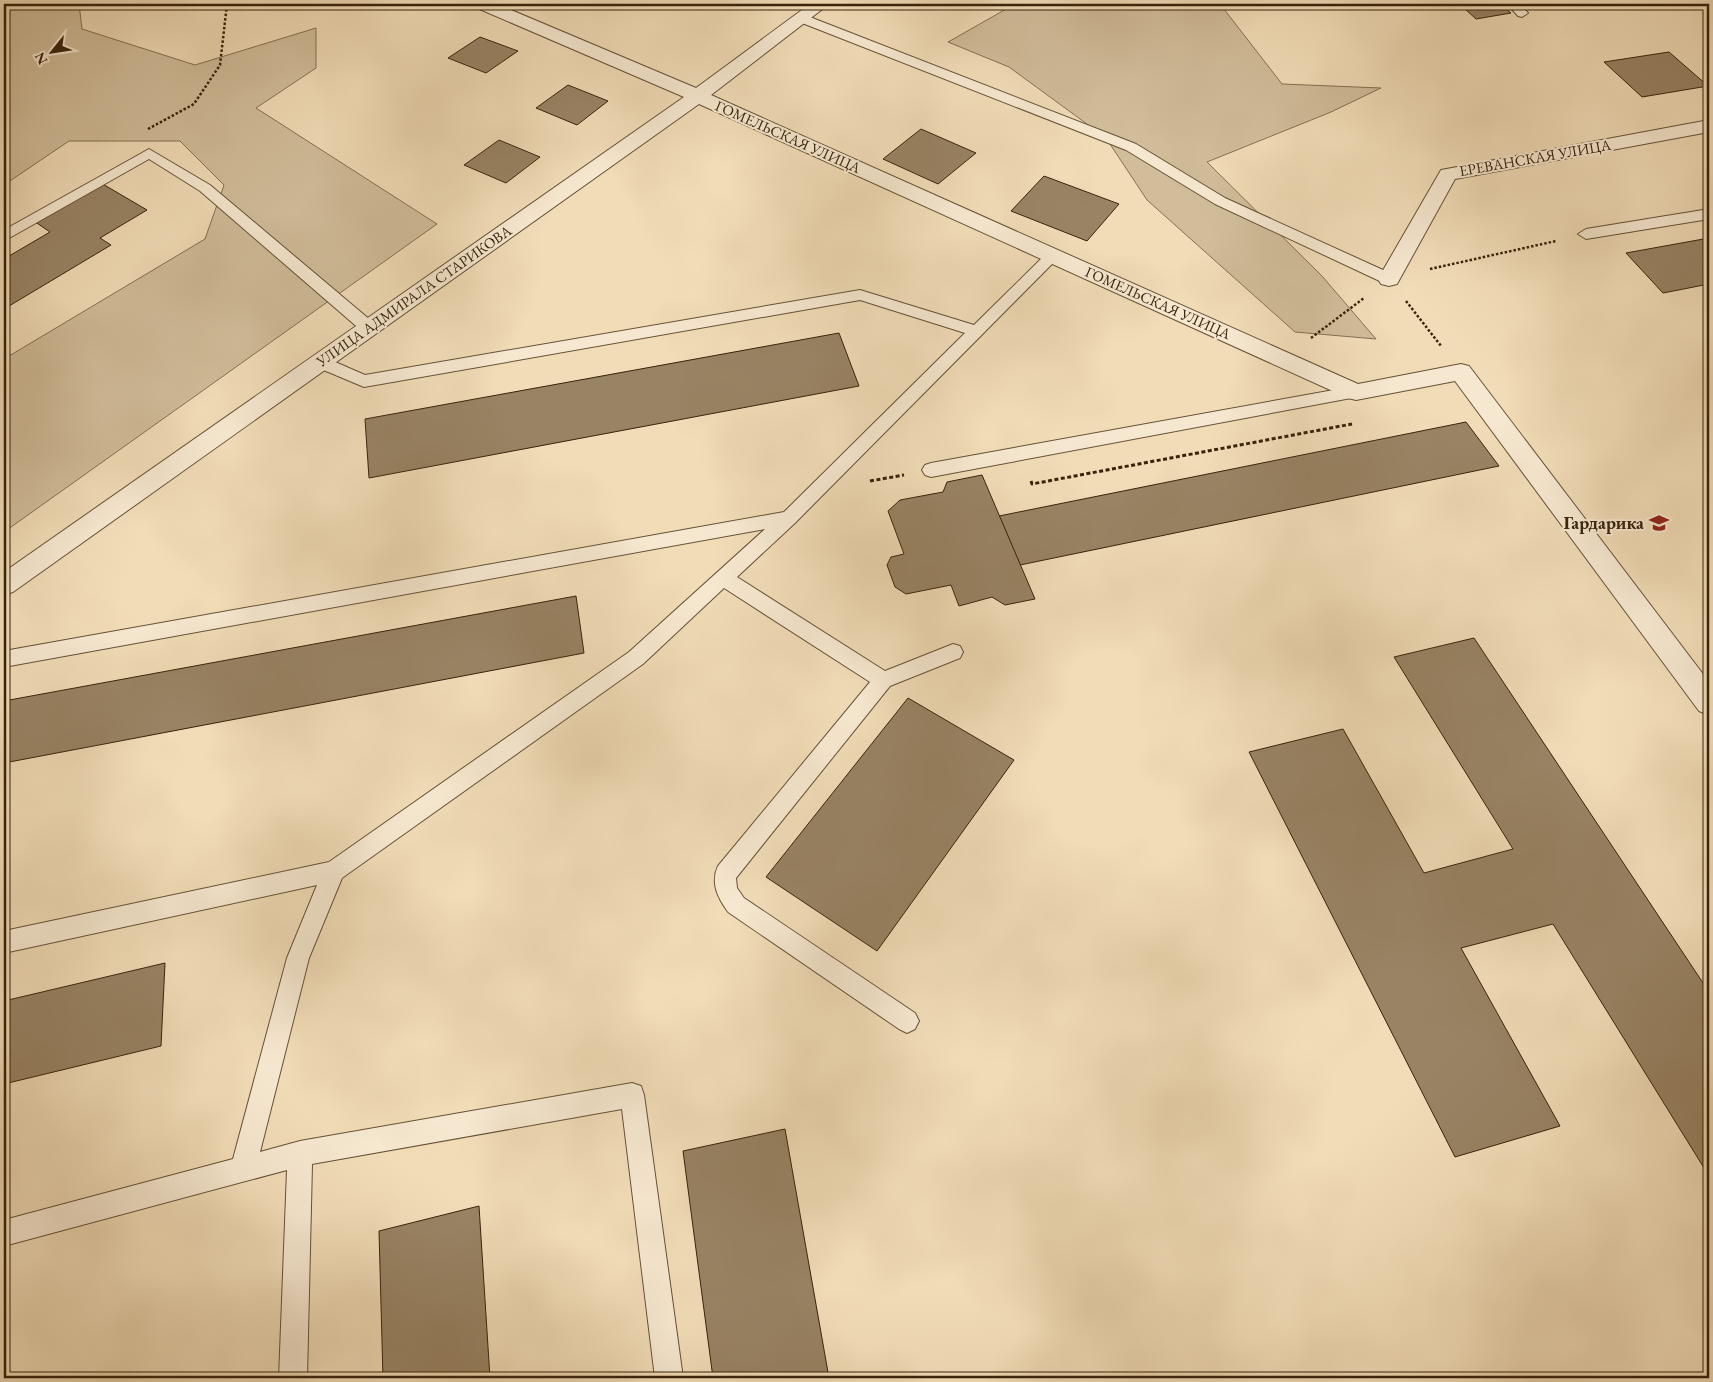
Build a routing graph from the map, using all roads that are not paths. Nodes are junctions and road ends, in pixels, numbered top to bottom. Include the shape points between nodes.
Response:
1 (483, 4) edge
2 (821, 4) edge
3 (802, 18) junction
4 (698, 96) junction
5 (1709, 126) edge
6 (1709, 214) edge
7 (1586, 234) road end
8 (4, 236) edge
9 (1052, 256) junction
10 (1389, 279) joint
11 (370, 328) junction
12 (976, 332) junction
13 (320, 362) junction
14 (1356, 392) junction
15 (931, 470) dead end
16 (789, 518) junction
17 (723, 578) junction
18 (4, 585) edge
19 (953, 652) dead end
20 (4, 659) edge
21 (883, 680) junction
22 (1709, 703) edge
23 (334, 871) junction
24 (4, 942) edge
25 (907, 1021) dead end
26 (300, 1154) junction
27 (243, 1169) junction
28 (4, 1233) edge
29 (293, 1378) edge
30 (668, 1378) edge

1 - 4 street, ГОМЕЛЬСКАЯ УЛИЦА
2 - 3 street, УЛИЦА АДМИРАЛА СТАРИКОВА
3 - 4 street, УЛИЦА АДМИРАЛА СТАРИКОВА
3 - 10 lane via 1131,147 1220,201
4 - 9 street, ГОМЕЛЬСКАЯ УЛИЦА
4 - 11 street, УЛИЦА АДМИРАЛА СТАРИКОВА
5 - 10 street, ЕРЕВАНСКАЯ УЛИЦА via 1448,174
6 - 7 lane
8 - 11 lane via 148,153 205,188
9 - 12 lane
9 - 14 street, ГОМЕЛЬСКАЯ УЛИЦА
11 - 13 street, УЛИЦА АДМИРАЛА СТАРИКОВА
12 - 13 lane via 860,295 364,381
12 - 16 lane
13 - 18 street, УЛИЦА АДМИРАЛА СТАРИКОВА
14 - 15 lane
14 - 22 street via 1461,372
16 - 17 lane
16 - 20 lane
17 - 21 lane
17 - 23 lane via 636,658
19 - 21 lane
21 - 25 lane via 732,864 724,884 736,905
23 - 24 lane
23 - 27 lane via 298,958
26 - 27 lane
26 - 29 lane
26 - 30 lane via 632,1095
27 - 28 lane

